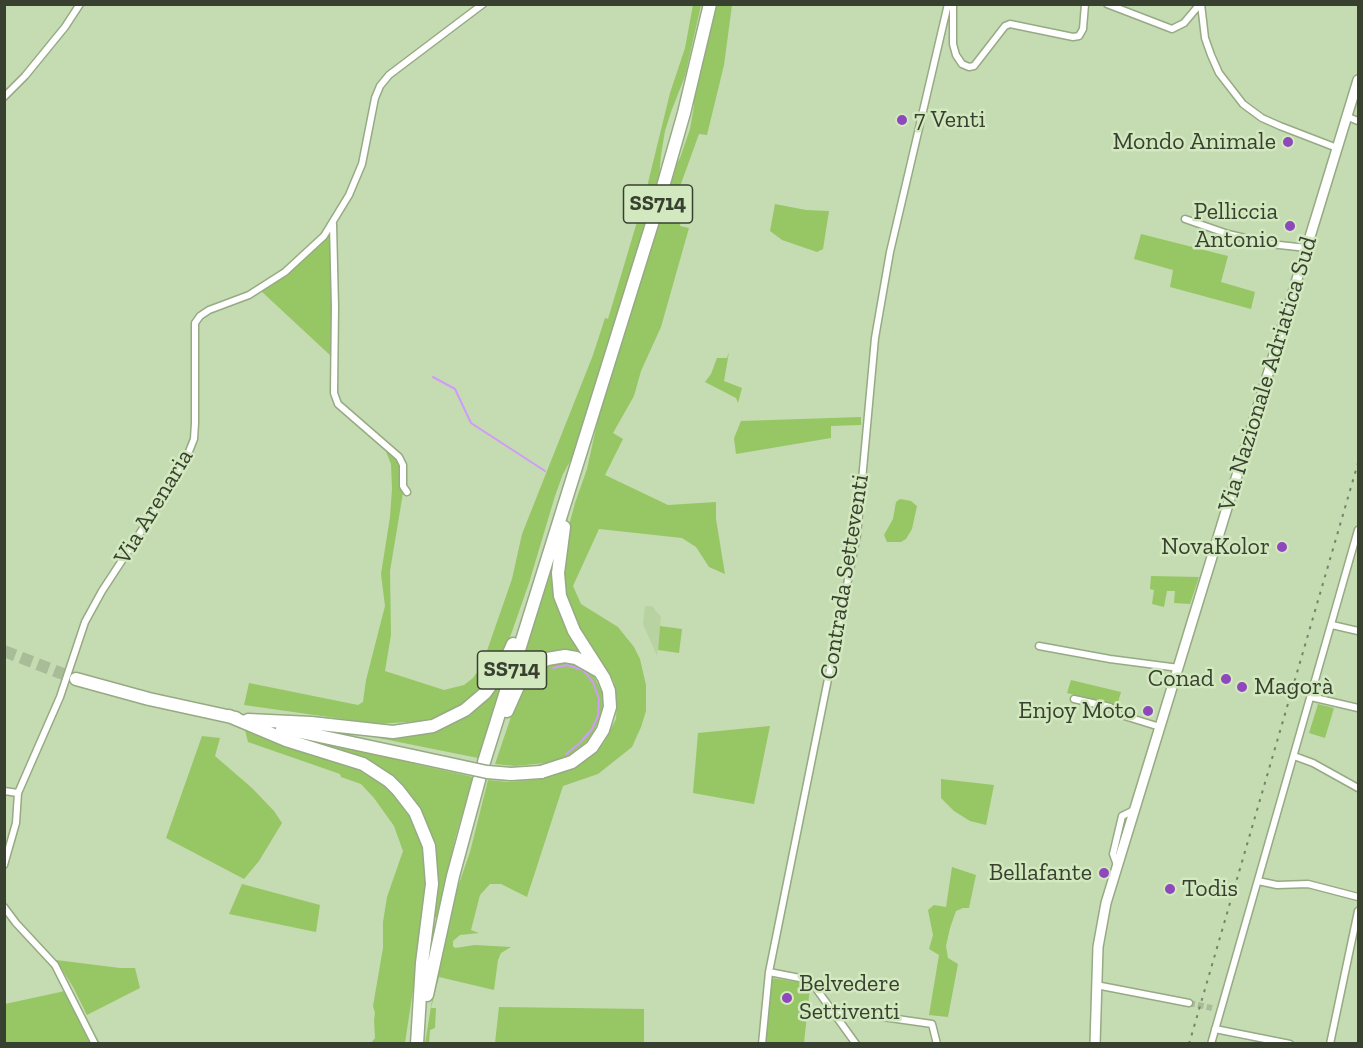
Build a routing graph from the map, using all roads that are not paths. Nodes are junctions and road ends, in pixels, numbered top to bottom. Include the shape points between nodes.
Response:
1 (80, 4) edge
2 (483, 4) edge
3 (710, 4) edge
4 (948, 4) edge
5 (953, 4) edge
6 (1085, 4) edge
7 (1107, 4) edge
8 (1201, 4) edge
9 (1359, 80) edge
10 (4, 97) edge
11 (1348, 117) junction
12 (1359, 121) edge
13 (1337, 148) junction
14 (1185, 219) dead end
15 (333, 224) junction
16 (1307, 248) junction
17 (571, 484) junction
18 (407, 492) dead end
19 (1359, 530) edge
20 (541, 578) junction
21 (1332, 625) junction
22 (1359, 631) edge
23 (1039, 646) dead end
24 (1179, 668) junction
25 (600, 672) junction
26 (76, 679) tunnel mouth
27 (1311, 697) junction
28 (1074, 699) dead end
29 (1359, 708) edge
30 (229, 716) junction
31 (248, 720) junction
32 (1160, 728) junction
33 (1294, 756) junction
34 (479, 780) dead end
35 (1359, 788) edge
36 (4, 791) edge
37 (18, 793) junction
38 (4, 865) edge
39 (1258, 881) junction
40 (1359, 897) edge
41 (4, 907) edge
42 (1359, 911) edge
43 (769, 972) junction
44 (1096, 985) junction
45 (1189, 1003) tunnel mouth
46 (1212, 1008) tunnel mouth
47 (834, 1010) junction
48 (1220, 1010) junction
49 (1215, 1029) junction
50 (95, 1044) edge
51 (417, 1044) edge
52 (762, 1044) edge
53 (856, 1044) edge
54 (937, 1044) edge
55 (1095, 1044) edge
56 (1211, 1044) edge
57 (1290, 1044) edge
58 (1330, 1044) edge

1 - 10 street
2 - 15 street, Via Arenaria via 389,75 380,86 362,164
3 - 17 highway, SS714 via 670,165
4 - 43 street, Contrada Setteventi via 888,259 875,338 857,535
5 - 6 street via 953,44 962,64 969,67 979,62 1010,24 1079,36
7 - 8 street via 1172,29 1184,23
8 - 13 street via 1211,56 1238,99 1267,120
9 - 11 main road, Via Nazionale Adriatica Sud
11 - 12 street
11 - 13 main road, Via Nazionale Adriatica Sud
13 - 16 main road, Via Nazionale Adriatica Sud
14 - 16 street via 1270,244
15 - 18 street via 334,393 338,404 399,457 404,465 403,486
15 - 37 street, Via Arenaria via 285,272 249,295 209,310 195,323 194,439 85,622 60,698
16 - 24 main road, Via Nazionale Adriatica Sud
17 - 20 highway, SS714
17 - 25 highway via 558,585 567,618
19 - 21 street
20 - 25 highway, SS714 via 485,763 493,756 515,691 532,668 547,659 565,656
20 - 31 highway via 496,679 479,700 443,722 393,732
21 - 22 street
21 - 27 street
23 - 24 street
24 - 32 main road, Via Nazionale Adriatica Sud
25 - 31 highway, bridge via 610,699 609,715 601,734 580,757 541,772 487,772
26 - 30 highway
27 - 29 street
27 - 33 street
28 - 32 street via 1110,707 1118,714
30 - 31 highway
30 - 51 highway via 286,740 363,764 398,790 415,812 429,846 432,884
32 - 44 main road, Via Nazionale Adriatica Sud via 1102,919
33 - 35 street
33 - 39 street
34 - 51 highway via 442,922
36 - 37 street
37 - 38 street via 16,823
39 - 40 street via 1308,884
39 - 48 street
41 - 50 street via 55,965
42 - 58 street
43 - 47 street via 810,980
43 - 52 street, Contrada Setteventi
44 - 45 street
44 - 55 main road, Via Nazionale Adriatica Sud
46 - 48 street
47 - 53 street
47 - 54 street via 932,1024
48 - 49 street
49 - 56 street
49 - 57 street

